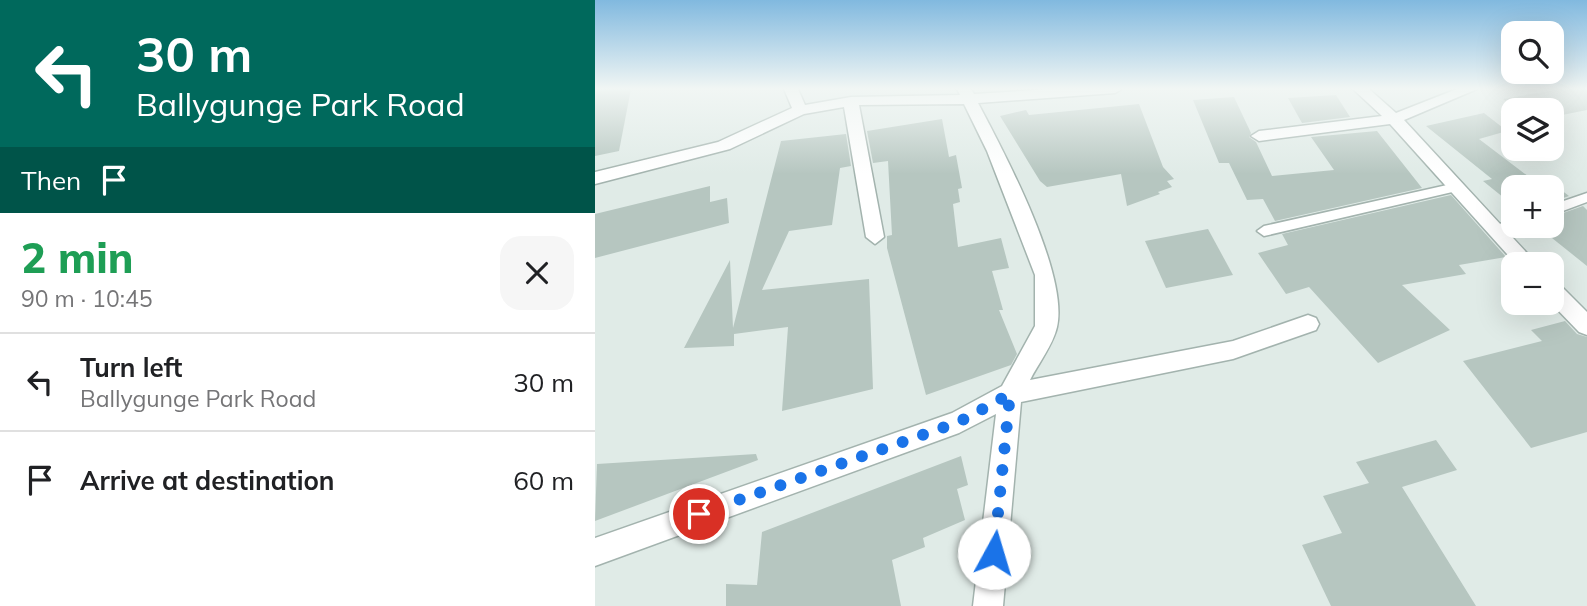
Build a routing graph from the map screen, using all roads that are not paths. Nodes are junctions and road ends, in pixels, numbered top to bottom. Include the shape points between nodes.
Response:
1 (785, 117) edge
2 (854, 117) edge
3 (978, 117) edge
4 (1398, 117) edge
5 (1394, 119) junction
6 (1259, 136) dead end
7 (595, 178) edge
8 (1456, 187) junction
9 (1587, 197) edge
10 (1564, 206) edge
11 (1501, 229) edge
12 (1264, 231) dead end
13 (1496, 231) junction
14 (875, 236) dead end
15 (1516, 252) edge
16 (1564, 302) edge
17 (1308, 324) dead end
18 (1587, 326) edge
19 (1010, 394) junction
20 (595, 552) edge
21 (988, 606) edge

1 - 7 street via 724,146
2 - 14 street
3 - 19 street via 1045,275 1047,327
4 - 5 street
5 - 6 street
5 - 8 street
8 - 12 lane
8 - 13 street
9 - 10 lane
11 - 13 lane
13 - 15 street
16 - 18 street
17 - 19 street via 1233,349
19 - 20 street via 959,422
19 - 21 street

